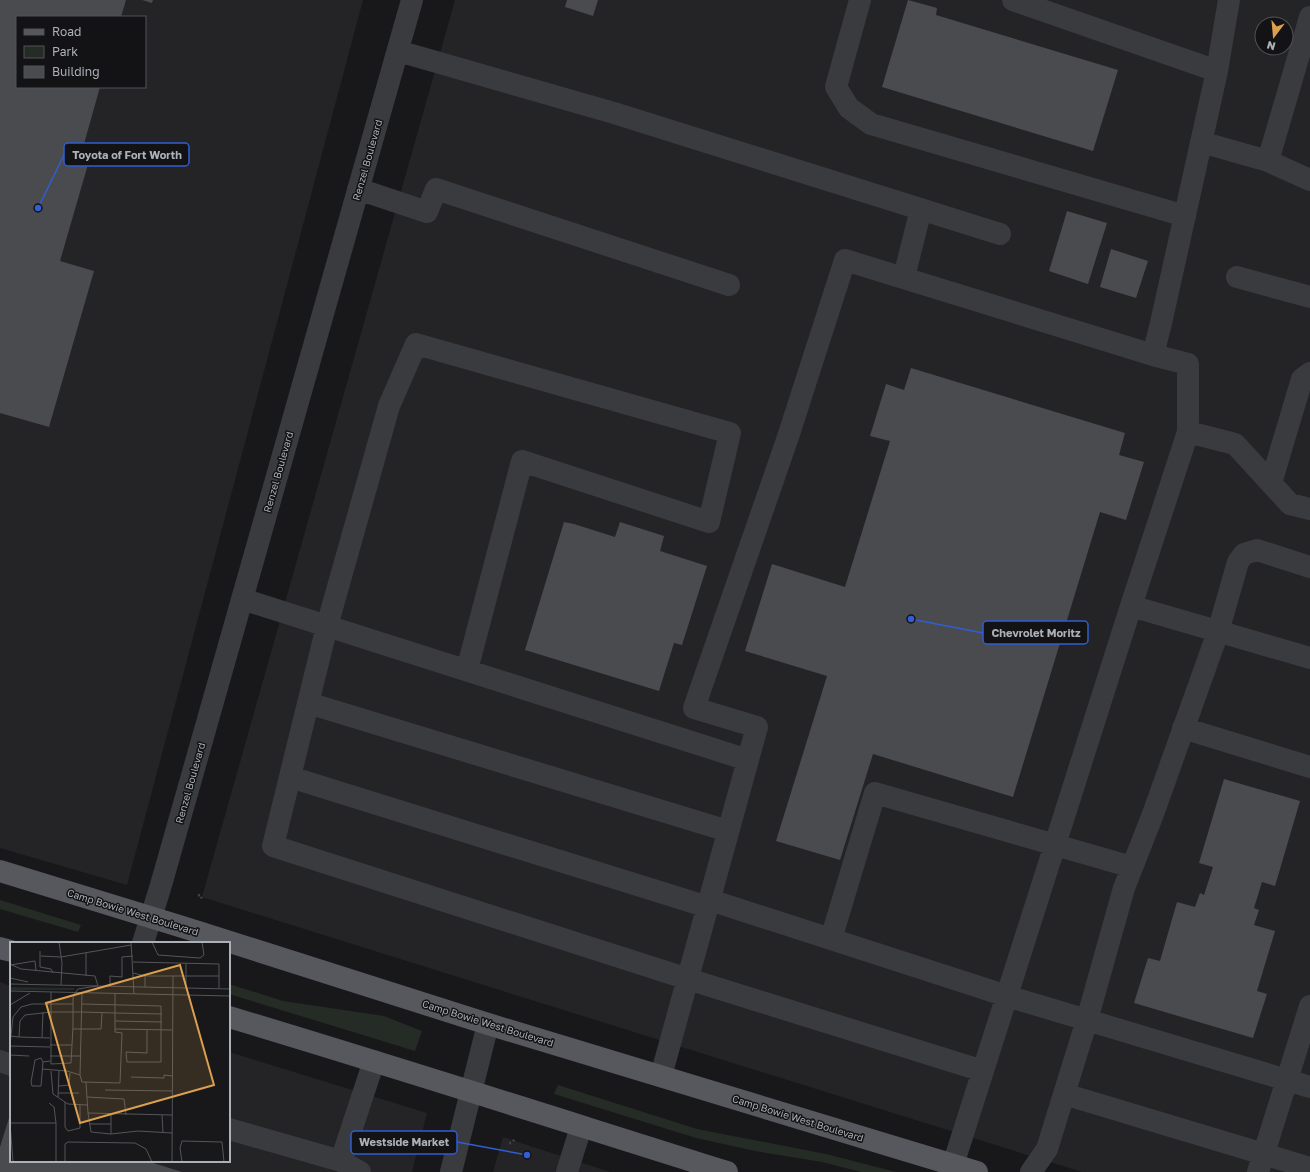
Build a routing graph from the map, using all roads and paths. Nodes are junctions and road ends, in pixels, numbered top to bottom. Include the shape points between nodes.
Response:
1 (412, 0) edge
2 (860, 0) edge
3 (1013, 0) edge
4 (1228, 0) edge
5 (1310, 17) edge
6 (398, 51) junction
7 (1217, 71) junction
8 (1202, 142) junction
9 (1268, 161) junction
10 (1310, 180) edge
11 (358, 189) junction
12 (921, 209) junction
13 (1185, 216) junction
14 (1000, 234) dead end
15 (904, 277) junction
16 (1237, 277) dead end
17 (729, 285) dead end
18 (1310, 297) edge
19 (1153, 354) junction
20 (1310, 373) edge
21 (1188, 432) junction
22 (1271, 483) junction
23 (1310, 510) edge
24 (1310, 567) edge
25 (242, 599) junction
26 (1130, 606) junction
27 (327, 626) junction
28 (1218, 632) junction
29 (1310, 658) edge
30 (467, 670) junction
31 (308, 703) junction
32 (1183, 728) junction
33 (748, 760) junction
34 (1310, 766) edge
35 (290, 777) junction
36 (728, 831) junction
37 (1056, 845) junction
38 (1132, 867) junction
39 (0, 871) edge
40 (198, 895) dead end
41 (201, 899) dead end
42 (709, 903) junction
43 (152, 917) junction
44 (832, 939) junction
45 (143, 942) edge
46 (688, 979) junction
47 (1008, 996) junction
48 (1310, 1006) edge
49 (230, 1017) edge
50 (1087, 1020) junction
51 (488, 1024) junction
52 (374, 1061) junction
53 (0, 1062) edge
54 (10, 1065) edge
55 (983, 1071) junction
56 (661, 1076) junction
57 (1288, 1080) junction
58 (1310, 1087) edge
59 (471, 1092) junction
60 (1064, 1094) junction
61 (581, 1127) junction
62 (230, 1129) edge
63 (515, 1138) dead end
64 (509, 1143) dead end
65 (341, 1161) junction
66 (1261, 1163) edge
67 (954, 1165) junction
68 (688, 1166) edge
69 (1310, 1168) edge
70 (360, 1172) edge
71 (451, 1172) edge
72 (567, 1172) edge
73 (727, 1172) edge
74 (978, 1172) edge
75 (1031, 1172) edge

1 - 6 street, Renzel Boulevard
2 - 13 street via 836,87 849,108 871,124
3 - 7 street
4 - 7 street
5 - 9 street
6 - 11 street, Renzel Boulevard
6 - 12 street via 614,113
7 - 8 street
8 - 9 street
8 - 13 street
9 - 10 street
11 - 17 street via 427,212 436,189
11 - 25 street, Renzel Boulevard
12 - 14 street
12 - 15 street
13 - 19 street
15 - 19 street
15 - 33 street via 845,260 788,437 694,708 757,727
16 - 18 street
19 - 21 street via 1188,364
20 - 22 street via 1302,379
21 - 22 street via 1235,444
21 - 26 street
22 - 23 street via 1290,504
24 - 28 street via 1257,550 1244,554 1238,562
25 - 27 street
25 - 43 street, Renzel Boulevard
26 - 28 street
26 - 37 street
27 - 30 street
27 - 30 street via 389,406 416,344 730,433 708,522 522,461
27 - 31 street
28 - 29 street
28 - 32 street
30 - 33 street
31 - 35 street
31 - 36 street
32 - 34 street
32 - 38 street
33 - 36 street
35 - 42 street
35 - 46 street via 273,846
36 - 42 street
37 - 38 street
37 - 44 street via 875,793
37 - 47 street
38 - 50 street
39 - 43 main road, Camp Bowie West Boulevard
40 - 41 path via 202,896
42 - 44 street
42 - 46 street
43 - 45 street, Renzel Boulevard
43 - 51 main road, Camp Bowie West Boulevard
44 - 47 street
46 - 55 street
46 - 56 street
47 - 50 street
47 - 55 street
48 - 57 street
49 - 52 main road
50 - 57 street
50 - 60 street
51 - 56 main road, Camp Bowie West Boulevard
51 - 59 street
52 - 59 main road
52 - 65 street
53 - 54 street
55 - 67 street
56 - 67 main road, Camp Bowie West Boulevard
57 - 58 street
57 - 66 street
59 - 61 main road
59 - 71 street
60 - 66 street
60 - 75 street via 1047,1149
61 - 68 main road
61 - 72 street
62 - 65 street
63 - 64 path
65 - 70 street
66 - 69 street
67 - 74 main road, Camp Bowie West Boulevard
68 - 73 main road

